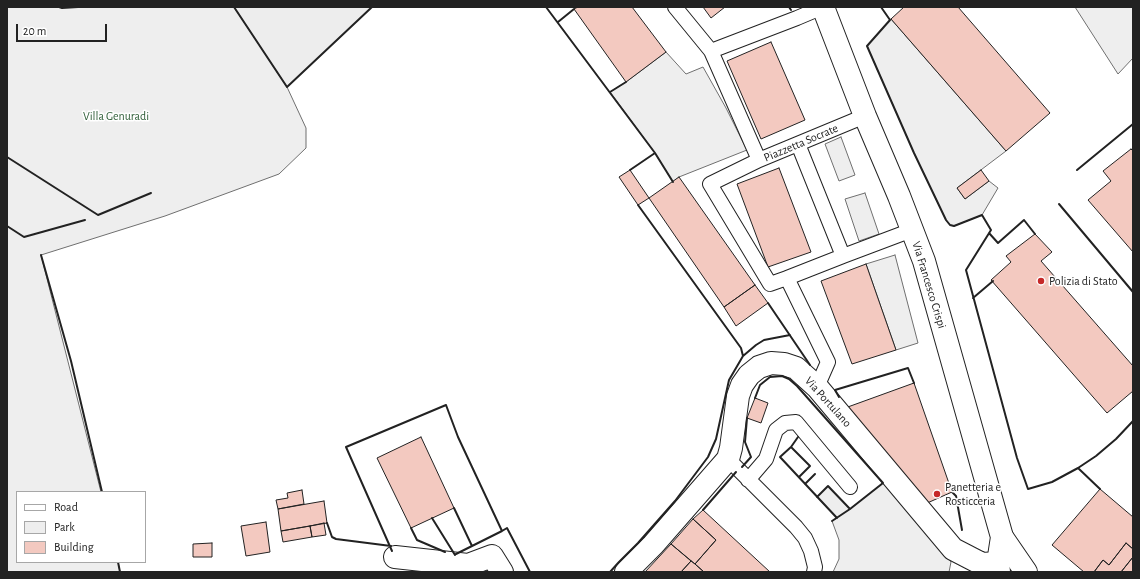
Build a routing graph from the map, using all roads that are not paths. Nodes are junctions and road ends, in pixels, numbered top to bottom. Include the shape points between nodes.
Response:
1 (675, 7) edge
2 (823, 7) edge
3 (711, 51) junction
4 (864, 116) junction
5 (798, 144) junction
6 (759, 160) junction
7 (912, 230) junction
8 (843, 256) junction
9 (787, 278) junction
10 (817, 387) junction
11 (728, 459) junction
12 (748, 480) junction
13 (850, 487) dead end
14 (1002, 538) junction
15 (395, 557) dead end
16 (998, 568) edge
17 (502, 572) edge
18 (626, 572) edge
19 (814, 572) edge
20 (1026, 572) edge

1 - 3 lane, Piazzetta Socrate
2 - 3 lane
2 - 4 street, Via Francesco Crispi
3 - 6 lane, Piazzetta Socrate
4 - 5 lane, Piazzetta Socrate
4 - 7 street, Via Francesco Crispi
5 - 6 lane, Piazzetta Socrate
5 - 8 lane
6 - 9 lane via 710,184 770,284
7 - 8 lane
7 - 14 street, Via Francesco Crispi via 924,261
8 - 9 lane
9 - 10 lane via 828,362
10 - 11 street, Via Portulano via 796,368 784,364 771,363 749,374 738,396
10 - 16 street, Via Portulano via 953,549 982,564
11 - 12 lane
11 - 18 street, Via Portulano
12 - 13 lane via 766,459 776,430 785,423 796,422
12 - 19 lane via 804,538 811,551
14 - 16 street, Via Francesco Crispi
14 - 20 street
15 - 17 street via 468,565 492,556

